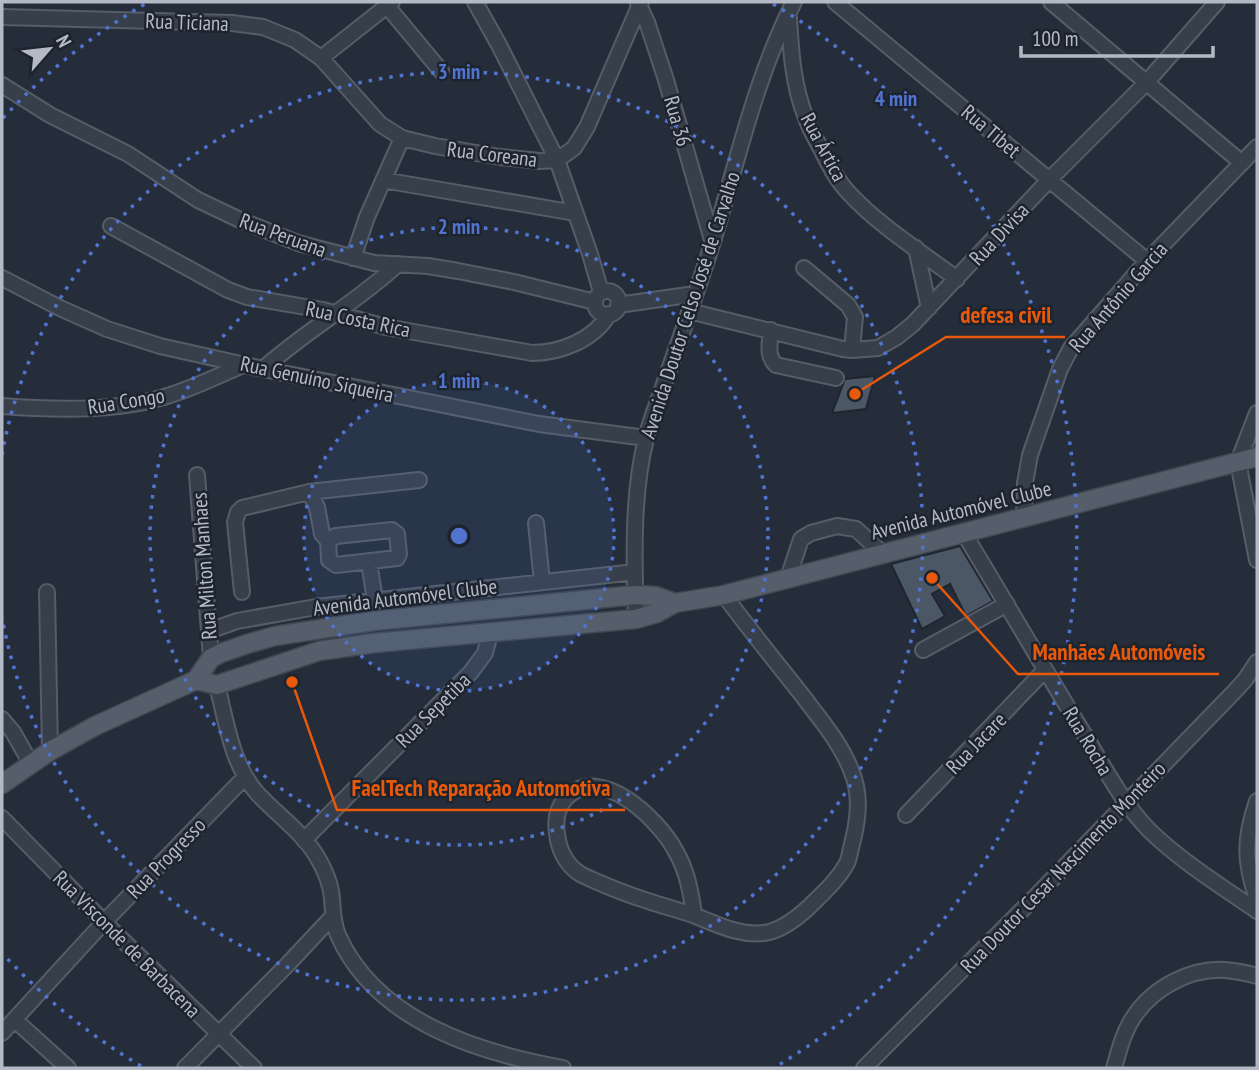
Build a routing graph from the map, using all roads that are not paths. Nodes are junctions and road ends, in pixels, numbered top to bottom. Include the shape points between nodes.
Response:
1 (475, 2) edge
2 (835, 2) edge
3 (1051, 2) edge
4 (1217, 2) edge
5 (639, 3) edge
6 (390, 4) edge
7 (791, 8) edge
8 (2, 17) edge
9 (321, 58) junction
10 (440, 71) dead end
11 (1146, 83) junction
12 (2, 85) edge
13 (402, 138) junction
14 (1257, 148) edge
15 (557, 160) junction
16 (1242, 163) junction
17 (383, 180) junction
18 (1050, 180) junction
19 (575, 213) junction
20 (111, 226) dead end
21 (713, 242) junction
22 (916, 248) junction
23 (353, 258) junction
24 (1147, 261) junction
25 (398, 264) junction
26 (804, 268) dead end
27 (2, 278) edge
28 (957, 279) junction
29 (695, 294) junction
30 (598, 297) junction
31 (929, 308) junction
32 (614, 310) junction
33 (689, 311) junction
34 (336, 313) junction
35 (771, 330) junction
36 (852, 350) junction
37 (245, 364) junction
38 (263, 369) junction
39 (836, 378) dead end
40 (2, 406) edge
41 (1257, 413) edge
42 (646, 438) junction
43 (1257, 457) edge
44 (1238, 462) junction
45 (197, 475) dead end
46 (419, 480) dead end
47 (309, 492) junction
48 (1024, 517) junction
49 (536, 523) dead end
50 (963, 532) junction
51 (328, 541) junction
52 (882, 553) junction
53 (1257, 560) edge
54 (369, 562) junction
55 (635, 572) junction
56 (788, 578) junction
57 (542, 582) junction
58 (242, 592) dead end
59 (47, 593) dead end
60 (635, 595) junction
61 (724, 595) junction
62 (375, 600) junction
63 (675, 603) junction
64 (1007, 604) junction
65 (505, 608) junction
66 (636, 619) junction
67 (373, 621) junction
68 (209, 631) junction
69 (490, 633) junction
70 (374, 643) junction
71 (923, 650) dead end
72 (211, 658) junction
73 (1256, 666) edge
74 (1045, 670) junction
75 (196, 680) junction
76 (217, 685) junction
77 (2, 719) edge
78 (50, 751) junction
79 (31, 764) junction
80 (244, 777) junction
81 (2, 784) edge
82 (1257, 801) edge
83 (1126, 802) junction
84 (906, 815) dead end
85 (2, 818) edge
86 (304, 839) junction
87 (1257, 899) edge
88 (1257, 911) edge
89 (694, 915) junction
90 (332, 916) junction
91 (104, 922) junction
92 (1257, 976) edge
93 (15, 1020) junction
94 (2, 1033) edge
95 (218, 1034) junction
96 (68, 1068) edge
97 (185, 1068) edge
98 (254, 1068) edge
99 (563, 1068) edge
100 (864, 1068) edge
101 (1114, 1068) edge

1 - 15 street
2 - 18 street, Rua Tibet
3 - 11 street
4 - 11 street, Rua Divisa
5 - 15 street, Rua Coreana via 587,127 574,148
5 - 21 street, Rua 36
6 - 9 street
6 - 10 street
7 - 21 street, Avenida Doutor Celso José de Carvalho via 752,109
7 - 22 street, Rua Ártica via 796,86 830,168 858,202
8 - 9 street, Rua Ticiana via 232,23 263,27 295,40
9 - 13 street, Rua Coreana via 380,124
11 - 16 street
11 - 18 street, Rua Divisa
12 - 23 street, Rua Peruana via 128,154 198,200 298,243
13 - 15 street, Rua Coreana via 500,157
13 - 17 street
14 - 16 street, Rua Antônio Garcia
15 - 19 street
16 - 24 street, Rua Antônio Garcia
17 - 19 street
17 - 23 street
18 - 24 street, Rua Tibet
18 - 28 street, Rua Divisa
19 - 30 street via 590,254
20 - 34 street, Rua Costa Rica via 228,290
21 - 29 street, Avenida Doutor Celso José de Carvalho
22 - 28 street, Rua Ártica
22 - 31 street
23 - 25 street, Rua Peruana
24 - 48 street, Rua Antônio Garcia via 1071,348 1060,369 1030,455
25 - 30 street, Rua Peruana
25 - 34 street
26 - 36 street via 848,305 855,317
27 - 37 street, Rua Genuíno Siqueira via 107,330
28 - 31 street, Rua Divisa
29 - 32 street
29 - 33 street, Avenida Doutor Celso José de Carvalho
30 - 32 street via 599,312
30 - 32 street via 607,290 614,293 618,298
31 - 36 street, Rua Divisa via 878,348
32 - 34 street, Rua Costa Rica via 587,336 546,353 386,327
33 - 35 street, Rua Divisa
33 - 42 street, Avenida Doutor Celso José de Carvalho
34 - 38 street
35 - 36 street, Rua Divisa
35 - 39 street via 769,354 776,365
37 - 38 street, Rua Genuíno Siqueira
37 - 40 street, Rua Congo via 164,398 136,403 98,408
38 - 42 street, Rua Genuíno Siqueira via 539,424
41 - 44 street
42 - 55 street, Avenida Doutor Celso José de Carvalho via 639,473
43 - 44 main road, Avenida Automóvel Clube
44 - 48 main road, Avenida Automóvel Clube
44 - 53 street
45 - 68 street, Rua Milton Manhaes
46 - 47 street
47 - 51 street
47 - 58 street via 247,505 238,512 234,522
48 - 50 main road, Avenida Automóvel Clube
49 - 57 street
50 - 52 main road, Avenida Automóvel Clube
50 - 64 street, Rua Rocha
51 - 54 street via 332,564
51 - 54 street via 336,536 395,531 397,558
52 - 56 main road, Avenida Automóvel Clube
52 - 56 street via 856,529 837,526 801,539
54 - 62 street
55 - 57 street
55 - 60 street, Avenida Doutor Celso José de Carvalho
56 - 61 main road, Avenida Automóvel Clube
57 - 62 street
59 - 78 street
60 - 63 main road, Avenida Automóvel Clube
60 - 65 main road, Avenida Automóvel Clube
60 - 66 street, Avenida Doutor Celso José de Carvalho
61 - 63 main road, Avenida Automóvel Clube
61 - 89 street via 841,748 858,796 857,828 847,863 827,890 785,925 766,933 745,933
62 - 68 street via 264,615
63 - 66 main road, Avenida Automóvel Clube
64 - 71 street
64 - 74 street, Rua Rocha
65 - 67 main road, Avenida Automóvel Clube
65 - 69 main road via 494,619
66 - 69 main road, Avenida Automóvel Clube
67 - 70 main road
67 - 72 main road, Avenida Automóvel Clube via 275,636
68 - 72 street, Rua Milton Manhaes
69 - 70 main road, Avenida Automóvel Clube
69 - 86 street, Rua Sepetiba via 485,653 471,672
70 - 76 main road, Avenida Automóvel Clube via 319,651
72 - 75 main road
73 - 83 street, Rua Doutor Cesar Nascimento Monteiro
74 - 83 street, Rua Rocha
74 - 84 street, Rua Jacare
75 - 76 main road
75 - 78 main road
76 - 80 street
77 - 79 street
78 - 79 main road
79 - 81 main road
80 - 86 street
80 - 91 street, Rua Progresso
82 - 87 street via 1247,848
83 - 88 street, Rua Rocha via 1168,847
83 - 100 street, Rua Doutor Cesar Nascimento Monteiro
85 - 91 street, Rua Visconde de Barbacena
86 - 90 street via 322,864 332,897
89 - 89 street via 578,873 557,843 558,811 566,799 594,786 612,790 653,821 675,848 691,890
90 - 95 street
90 - 99 street via 356,965 409,1015 485,1049
91 - 93 street, Rua Progresso
91 - 95 street, Rua Visconde de Barbacena
92 - 101 street via 1206,971 1168,984 1133,1017
93 - 94 street, Rua Progresso
93 - 96 street
95 - 97 street
95 - 98 street, Rua Visconde de Barbacena

